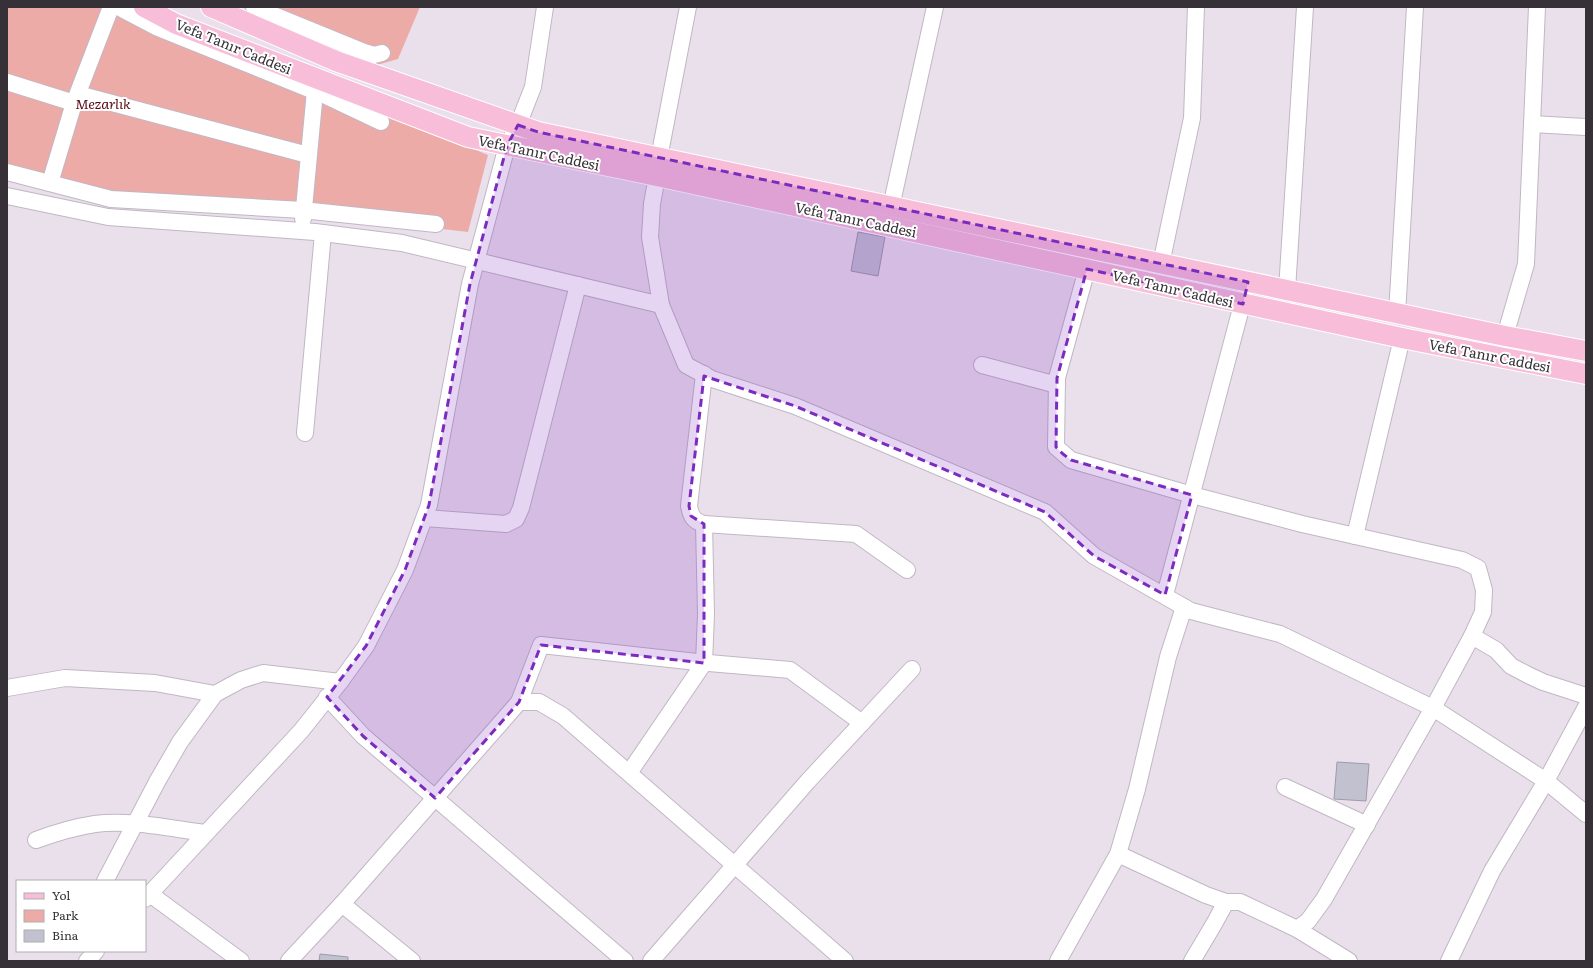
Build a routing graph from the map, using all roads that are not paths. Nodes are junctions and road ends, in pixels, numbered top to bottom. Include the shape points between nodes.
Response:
1 (111, 7) edge
2 (118, 7) edge
3 (144, 7) edge
4 (211, 7) edge
5 (254, 7) edge
6 (545, 7) edge
7 (688, 7) edge
8 (935, 7) edge
9 (1196, 7) edge
10 (1305, 7) edge
11 (1415, 7) edge
12 (1537, 7) edge
13 (382, 53) dead end
14 (7, 82) edge
15 (314, 91) junction
16 (76, 98) junction
17 (381, 122) dead end
18 (1532, 124) junction
19 (518, 126) junction
20 (1585, 127) edge
21 (507, 146) junction
22 (308, 155) junction
23 (658, 167) junction
24 (7, 172) edge
25 (50, 183) junction
26 (7, 196) edge
27 (891, 207) junction
28 (302, 210) junction
29 (436, 224) dead end
30 (303, 232) junction
31 (323, 233) junction
32 (476, 261) junction
33 (1161, 264) junction
34 (1086, 269) junction
35 (1248, 282) junction
36 (578, 286) junction
37 (1287, 290) junction
38 (1243, 304) junction
39 (661, 305) junction
40 (1397, 314) junction
41 (1505, 336) junction
42 (1402, 338) junction
43 (1586, 351) edge
44 (982, 365) dead end
45 (704, 374) junction
46 (1586, 374) edge
47 (1057, 385) junction
48 (305, 433) dead end
49 (1192, 495) junction
50 (425, 518) junction
51 (704, 524) junction
52 (1355, 536) junction
53 (907, 570) dead end
54 (1165, 595) junction
55 (1184, 607) junction
56 (1472, 636) junction
57 (704, 663) junction
58 (912, 669) dead end
59 (340, 682) junction
60 (7, 688) edge
61 (215, 694) junction
62 (1586, 696) edge
63 (327, 697) junction
64 (520, 702) junction
65 (1586, 707) edge
66 (1433, 708) junction
67 (862, 723) junction
68 (630, 773) junction
69 (1546, 781) junction
70 (1285, 787) dead end
71 (435, 798) junction
72 (1586, 814) edge
73 (135, 824) junction
74 (1367, 824) junction
75 (206, 833) junction
76 (36, 840) dead end
77 (1118, 854) junction
78 (735, 865) junction
79 (106, 880) edge
80 (147, 896) edge
81 (1226, 902) junction
82 (342, 904) junction
83 (1297, 929) junction
84 (95, 952) edge
85 (1064, 959) edge
86 (86, 961) edge
87 (241, 961) edge
88 (289, 961) edge
89 (412, 961) edge
90 (625, 961) edge
91 (651, 961) edge
92 (845, 961) edge
93 (1192, 961) edge
94 (1349, 961) edge
95 (1449, 961) edge

1 - 16 street
2 - 15 street via 156,27
3 - 21 main road, Vefa Tanır Caddesi via 176,24 468,137
4 - 19 main road, Vefa Tanır Caddesi via 336,61
5 - 13 street via 364,52 374,55
6 - 19 street via 533,87
7 - 23 street
8 - 27 street
9 - 33 street via 1192,118
10 - 37 street
11 - 40 street
12 - 18 street
14 - 16 street
15 - 17 street
15 - 22 street
16 - 22 street
16 - 25 street
18 - 20 street
18 - 41 street via 1526,264
19 - 21 street
19 - 23 main road, Vefa Tanır Caddesi
21 - 23 main road, Vefa Tanır Caddesi
21 - 32 street
22 - 28 street
23 - 27 main road, Vefa Tanır Caddesi
23 - 34 main road, Vefa Tanır Caddesi
23 - 39 street via 650,237
24 - 25 street
25 - 28 street via 111,199
26 - 30 street via 108,217
27 - 33 main road, Vefa Tanır Caddesi
28 - 29 street
28 - 30 street
30 - 31 street
31 - 32 street via 402,242
31 - 48 street
32 - 36 street
32 - 50 street
33 - 35 main road, Vefa Tanır Caddesi
34 - 38 main road, Vefa Tanır Caddesi
34 - 47 street
35 - 37 main road, Vefa Tanır Caddesi
35 - 38 street
36 - 39 street
36 - 50 street via 521,508 516,519 506,524
37 - 40 main road, Vefa Tanır Caddesi
38 - 42 main road, Vefa Tanır Caddesi
38 - 49 street
39 - 45 street via 686,365
40 - 41 main road, Vefa Tanır Caddesi
41 - 43 main road, Vefa Tanır Caddesi
42 - 46 main road, Vefa Tanır Caddesi
42 - 52 street
44 - 47 street
45 - 51 street via 689,506 691,516 696,522
45 - 54 street via 712,379 795,406 1045,512 1094,556
47 - 49 street via 1056,447 1063,454 1071,460
49 - 52 street
49 - 54 street
50 - 59 street via 405,570 373,633
51 - 53 street via 856,534
51 - 57 street
52 - 56 street via 1462,560 1478,568 1484,590 1483,612
54 - 55 street
55 - 66 street via 1280,634
55 - 77 street via 1168,657 1137,789
56 - 62 street via 1496,650 1511,666 1528,675
56 - 66 street
57 - 64 street via 541,645
57 - 67 street via 790,670
57 - 68 street
58 - 67 street
59 - 61 street via 263,674 241,680
59 - 63 street
60 - 61 street via 65,678 155,683
61 - 73 street via 180,742
63 - 71 street via 363,736
63 - 75 street via 301,731
64 - 68 street via 539,702 563,716
64 - 71 street
65 - 69 street
66 - 69 street
66 - 74 street
67 - 78 street
68 - 78 street
69 - 72 street
69 - 95 street via 1492,871
70 - 74 street
71 - 82 street
71 - 90 street
73 - 75 street
73 - 76 street via 97,824 69,829
73 - 79 street
74 - 83 street via 1324,899 1308,921
75 - 80 street
77 - 81 street
77 - 85 street
78 - 91 street
78 - 92 street
80 - 87 street
81 - 83 street via 1240,902
81 - 93 street
82 - 88 street
82 - 89 street
83 - 94 street
84 - 86 street

